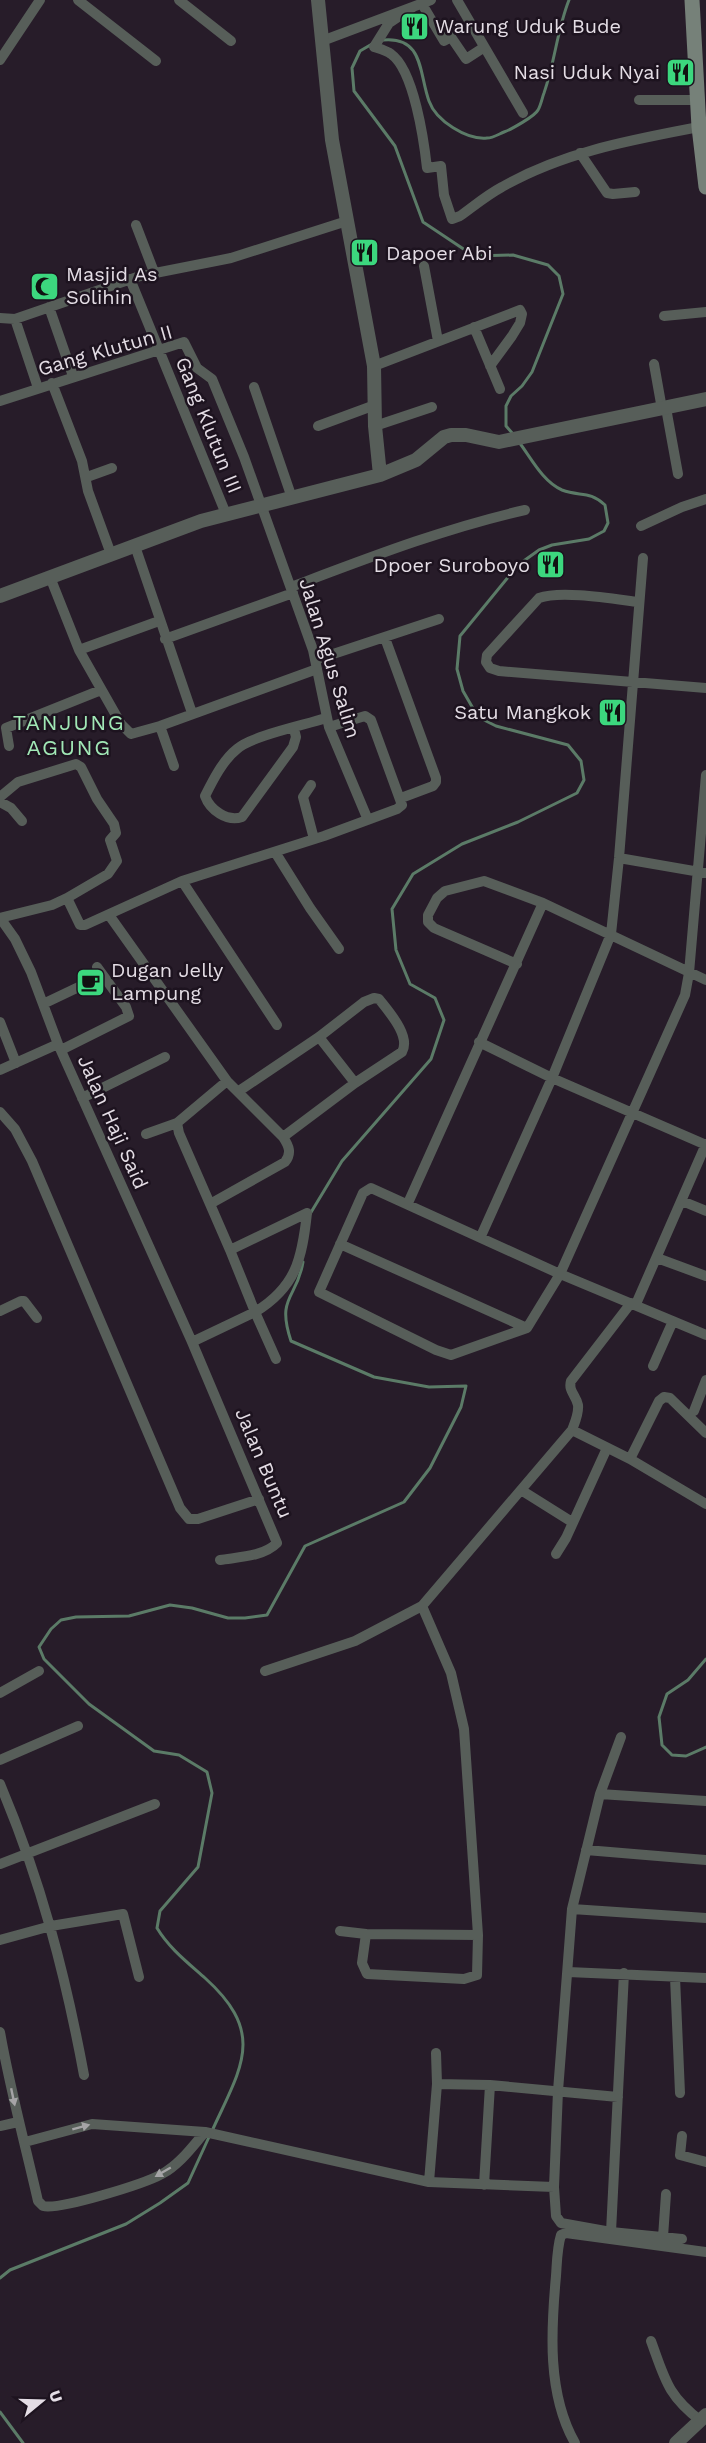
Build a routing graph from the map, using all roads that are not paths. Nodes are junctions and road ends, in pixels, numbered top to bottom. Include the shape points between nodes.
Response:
1 (40, 0) edge
2 (78, 0) edge
3 (179, 0) edge
4 (318, 0) edge
5 (457, 0) edge
6 (692, 0) edge
7 (422, 4) edge
8 (231, 40) dead end
9 (322, 41) junction
10 (483, 48) junction
11 (0, 60) edge
12 (156, 61) dead end
13 (639, 100) dead end
14 (697, 100) junction
15 (523, 113) dead end
16 (699, 127) junction
17 (580, 153) junction
18 (706, 187) edge
19 (634, 192) dead end
20 (347, 221) junction
21 (136, 225) dead end
22 (424, 266) dead end
23 (154, 272) junction
24 (130, 279) junction
25 (49, 307) junction
26 (706, 312) edge
27 (664, 316) dead end
28 (0, 318) edge
29 (15, 319) junction
30 (474, 327) junction
31 (438, 341) junction
32 (158, 350) junction
33 (654, 364) dead end
34 (374, 366) junction
35 (490, 366) junction
36 (74, 376) junction
37 (52, 383) junction
38 (254, 387) dead end
39 (38, 388) junction
40 (500, 389) dead end
41 (706, 399) edge
42 (0, 401) edge
43 (375, 405) junction
44 (432, 407) dead end
45 (664, 409) junction
46 (318, 426) dead end
47 (375, 426) junction
48 (111, 468) dead end
49 (678, 474) dead end
50 (380, 475) junction
51 (87, 477) junction
52 (292, 498) junction
53 (706, 499) edge
54 (261, 506) junction
55 (525, 510) dead end
56 (226, 514) junction
57 (641, 526) dead end
58 (135, 546) junction
59 (111, 554) junction
60 (643, 558) dead end
61 (50, 578) junction
62 (292, 590) junction
63 (0, 596) edge
64 (639, 602) junction
65 (439, 619) dead end
66 (159, 621) junction
67 (385, 638) junction
68 (165, 639) junction
69 (80, 650) junction
70 (316, 664) junction
71 (633, 681) junction
72 (706, 688) edge
73 (101, 690) junction
74 (192, 714) junction
75 (328, 723) junction
76 (160, 726) junction
77 (294, 729) junction
78 (9, 746) dead end
79 (174, 766) dead end
80 (706, 775) edge
81 (312, 785) dead end
82 (0, 797) edge
83 (401, 798) junction
84 (0, 802) edge
85 (368, 820) junction
86 (22, 821) dead end
87 (314, 839) junction
88 (275, 852) junction
89 (620, 858) junction
90 (701, 872) edge
91 (182, 881) junction
92 (67, 898) junction
93 (543, 903) junction
94 (109, 915) junction
95 (0, 918) edge
96 (611, 934) junction
97 (339, 949) dead end
98 (517, 964) junction
99 (97, 967) dead end
100 (689, 973) junction
101 (706, 980) edge
102 (85, 984) dead end
103 (43, 1004) junction
104 (0, 1022) edge
105 (277, 1024) dead end
106 (319, 1037) junction
107 (479, 1042) junction
108 (60, 1047) junction
109 (165, 1057) dead end
110 (16, 1063) junction
111 (0, 1070) edge
112 (552, 1078) junction
113 (227, 1081) junction
114 (355, 1083) junction
115 (239, 1091) junction
116 (82, 1098) junction
117 (631, 1111) junction
118 (0, 1112) edge
119 (177, 1123) junction
120 (146, 1134) dead end
121 (283, 1137) junction
122 (706, 1145) edge
123 (682, 1201) junction
124 (408, 1203) junction
125 (210, 1204) junction
126 (706, 1211) edge
127 (481, 1236) junction
128 (340, 1244) junction
129 (230, 1250) junction
130 (657, 1258) junction
131 (560, 1274) junction
132 (706, 1276) edge
133 (634, 1304) junction
134 (0, 1311) edge
135 (255, 1312) junction
136 (37, 1318) dead end
137 (673, 1321) junction
138 (527, 1328) junction
139 (706, 1335) edge
140 (192, 1342) junction
141 (276, 1359) dead end
142 (653, 1366) dead end
143 (706, 1380) edge
144 (694, 1411) dead end
145 (572, 1430) junction
146 (706, 1433) edge
147 (607, 1448) junction
148 (630, 1459) junction
149 (521, 1490) junction
150 (259, 1499) junction
151 (706, 1503) edge
152 (572, 1522) junction
153 (556, 1554) dead end
154 (220, 1560) dead end
155 (422, 1606) junction
156 (39, 1671) dead end
157 (265, 1671) dead end
158 (0, 1693) edge
159 (78, 1726) dead end
160 (621, 1737) dead end
161 (0, 1760) edge
162 (0, 1784) edge
163 (600, 1794) junction
164 (706, 1801) edge
165 (155, 1804) dead end
166 (586, 1850) junction
167 (27, 1854) junction
168 (706, 1860) edge
169 (0, 1864) edge
170 (572, 1909) junction
171 (706, 1918) edge
172 (51, 1926) junction
173 (340, 1931) dead end
174 (366, 1934) junction
175 (478, 1935) junction
176 (0, 1940) edge
177 (568, 1972) junction
178 (624, 1973) junction
179 (139, 1977) dead end
180 (675, 1977) junction
181 (706, 1978) edge
182 (0, 2032) edge
183 (436, 2053) dead end
184 (2, 2057) edge
185 (84, 2075) dead end
186 (437, 2084) junction
187 (490, 2085) junction
188 (558, 2091) junction
189 (680, 2093) dead end
190 (618, 2097) junction
191 (18, 2122) junction
192 (0, 2126) edge
193 (207, 2132) junction
194 (682, 2136) dead end
195 (25, 2142) junction
196 (706, 2162) edge
197 (429, 2182) junction
198 (484, 2185) junction
199 (554, 2187) junction
200 (666, 2194) dead end
201 (611, 2232) junction
202 (663, 2237) junction
203 (682, 2239) dead end
204 (706, 2252) edge
205 (651, 2341) dead end
206 (703, 2418) edge
207 (574, 2443) edge
208 (676, 2443) edge

1 - 11 street
2 - 12 street
3 - 8 street
4 - 9 street
5 - 10 street
6 - 14 main road
7 - 9 street
7 - 10 street via 444,41 451,37 466,59
7 - 17 street via 389,23 374,46 393,55 404,74 421,119 427,168 441,166 444,195 453,219 517,179
9 - 20 street via 332,140
10 - 15 street
13 - 14 street
14 - 16 main road
16 - 17 street
16 - 18 main road
17 - 19 street via 607,193
20 - 23 street via 231,258
20 - 34 street
21 - 23 street
22 - 31 street
23 - 24 street
24 - 25 street
24 - 32 street, Gang Klutun III
25 - 29 street
25 - 36 street
26 - 27 street
28 - 29 street
29 - 39 street
30 - 31 street
30 - 35 street
30 - 35 street via 517,310 522,314 512,336
31 - 34 street
32 - 36 street, Gang Klutun II
32 - 54 street, Gang Klutun II via 182,342 197,368 212,379
32 - 56 street, Gang Klutun III
33 - 45 street
34 - 43 street
35 - 40 street
36 - 37 street, Gang Klutun II
37 - 39 street, Gang Klutun II
37 - 51 street
38 - 52 street
39 - 42 street, Gang Klutun II
41 - 45 street
43 - 46 street
43 - 47 street
44 - 47 street
45 - 49 street
45 - 50 street via 499,442 451,435 416,460
47 - 50 street
48 - 51 street
50 - 52 street
51 - 59 street via 88,491
52 - 54 street
53 - 57 street
54 - 56 street
54 - 62 street, Jalan Agus Salim
55 - 62 street via 421,540
56 - 58 street
58 - 59 street
58 - 66 street
59 - 61 street
60 - 64 street
61 - 63 street
61 - 69 street
62 - 68 street
62 - 70 street, Jalan Agus Salim
64 - 71 street
64 - 71 street via 543,596 485,658 490,668 499,671
65 - 67 street
66 - 68 street
66 - 69 street
67 - 70 street
67 - 83 street via 436,778 433,786
68 - 74 street
69 - 73 street
70 - 74 street
70 - 75 street, Jalan Agus Salim
71 - 72 street
71 - 89 street
73 - 76 street via 127,732
73 - 78 street via 6,728
74 - 76 street
75 - 77 street
75 - 83 street via 365,716 371,720
75 - 85 street, Jalan Agus Salim
76 - 79 street
77 - 77 street via 293,747 242,817 222,816 205,796 230,756 237,748
80 - 90 street
81 - 87 street via 303,797
82 - 92 street via 18,782 76,764 81,767 114,824 116,833 110,840 117,861 108,874
83 - 85 street via 402,805 397,809
84 - 86 street
85 - 87 street
87 - 88 street
88 - 91 street
88 - 97 street
89 - 90 street
89 - 96 street
90 - 100 street
91 - 94 street
91 - 105 street
92 - 94 street via 80,925
92 - 95 street
93 - 96 street
93 - 98 street
93 - 98 street via 484,881 473,882 445,891 428,915 434,928
94 - 113 street
95 - 103 street, Jalan Haji Said via 20,948
96 - 100 street
96 - 112 street
98 - 107 street
99 - 108 street via 129,1016
100 - 101 street
100 - 117 street via 685,994
102 - 103 street
103 - 108 street, Jalan Haji Said
104 - 110 street
106 - 114 street
106 - 114 street via 368,1000 379,999 404,1037 405,1047
106 - 115 street
107 - 112 street
107 - 124 street
108 - 110 street
108 - 116 street, Jalan Haji Said
109 - 116 street
110 - 111 street
112 - 117 street
112 - 127 street
113 - 115 street
113 - 119 street
114 - 121 street
115 - 121 street
116 - 140 street, Jalan Haji Said
117 - 122 street
117 - 131 street
118 - 150 street via 15,1129 32,1161 180,1508 189,1519 198,1519
119 - 120 street
119 - 125 street
121 - 125 street via 289,1148 285,1162
122 - 123 street
123 - 126 street
123 - 130 street
124 - 127 street
124 - 128 street via 368,1188
125 - 129 street
127 - 131 street
128 - 138 street
128 - 138 street via 320,1294 436,1350 452,1354
129 - 135 street
129 - 135 street via 307,1213 298,1264 282,1292
130 - 132 street
130 - 133 street
131 - 133 street
131 - 138 street
133 - 137 street
133 - 145 street via 571,1381 570,1391 578,1406
134 - 136 street via 24,1301
135 - 140 street
135 - 141 street
137 - 139 street
137 - 142 street
140 - 150 street, Jalan Buntu
143 - 144 street
145 - 147 street
145 - 149 street
146 - 148 street via 670,1398 664,1397
147 - 148 street
147 - 152 street
148 - 151 street
149 - 152 street
149 - 155 street
150 - 154 street, Jalan Buntu via 277,1543 257,1554
152 - 153 street
155 - 157 street via 355,1641
155 - 175 street via 445,1657 461,1707
156 - 158 street
159 - 161 street
160 - 163 street
162 - 167 street
163 - 164 street
163 - 166 street
165 - 167 street
166 - 168 street
166 - 170 street
167 - 169 street
167 - 172 street
170 - 171 street
170 - 177 street
172 - 176 street
172 - 179 street via 123,1914
172 - 185 street
173 - 174 street
174 - 175 street
174 - 175 street via 362,1963 367,1974 464,1979 477,1975
177 - 178 street
177 - 188 street
178 - 180 street
178 - 190 street
180 - 181 street
180 - 189 street
182 - 184 street
183 - 186 street
184 -> 191 street
186 - 187 street
186 - 197 street
187 - 188 street
187 - 198 street
188 - 190 street
188 - 199 street
190 - 201 street
191 - 192 street
191 - 195 street
195 -> 193 street via 92,2124
193 -> 195 street via 162,2174 130,2187 46,2207 38,2201
193 - 197 street
194 - 196 street via 681,2155
197 - 198 street
198 - 199 street
199 - 201 street via 559,2221
200 - 202 street
201 - 202 street
202 - 203 street
204 - 207 street via 562,2234 553,2350 560,2409
205 - 206 street via 676,2400
206 - 208 street

